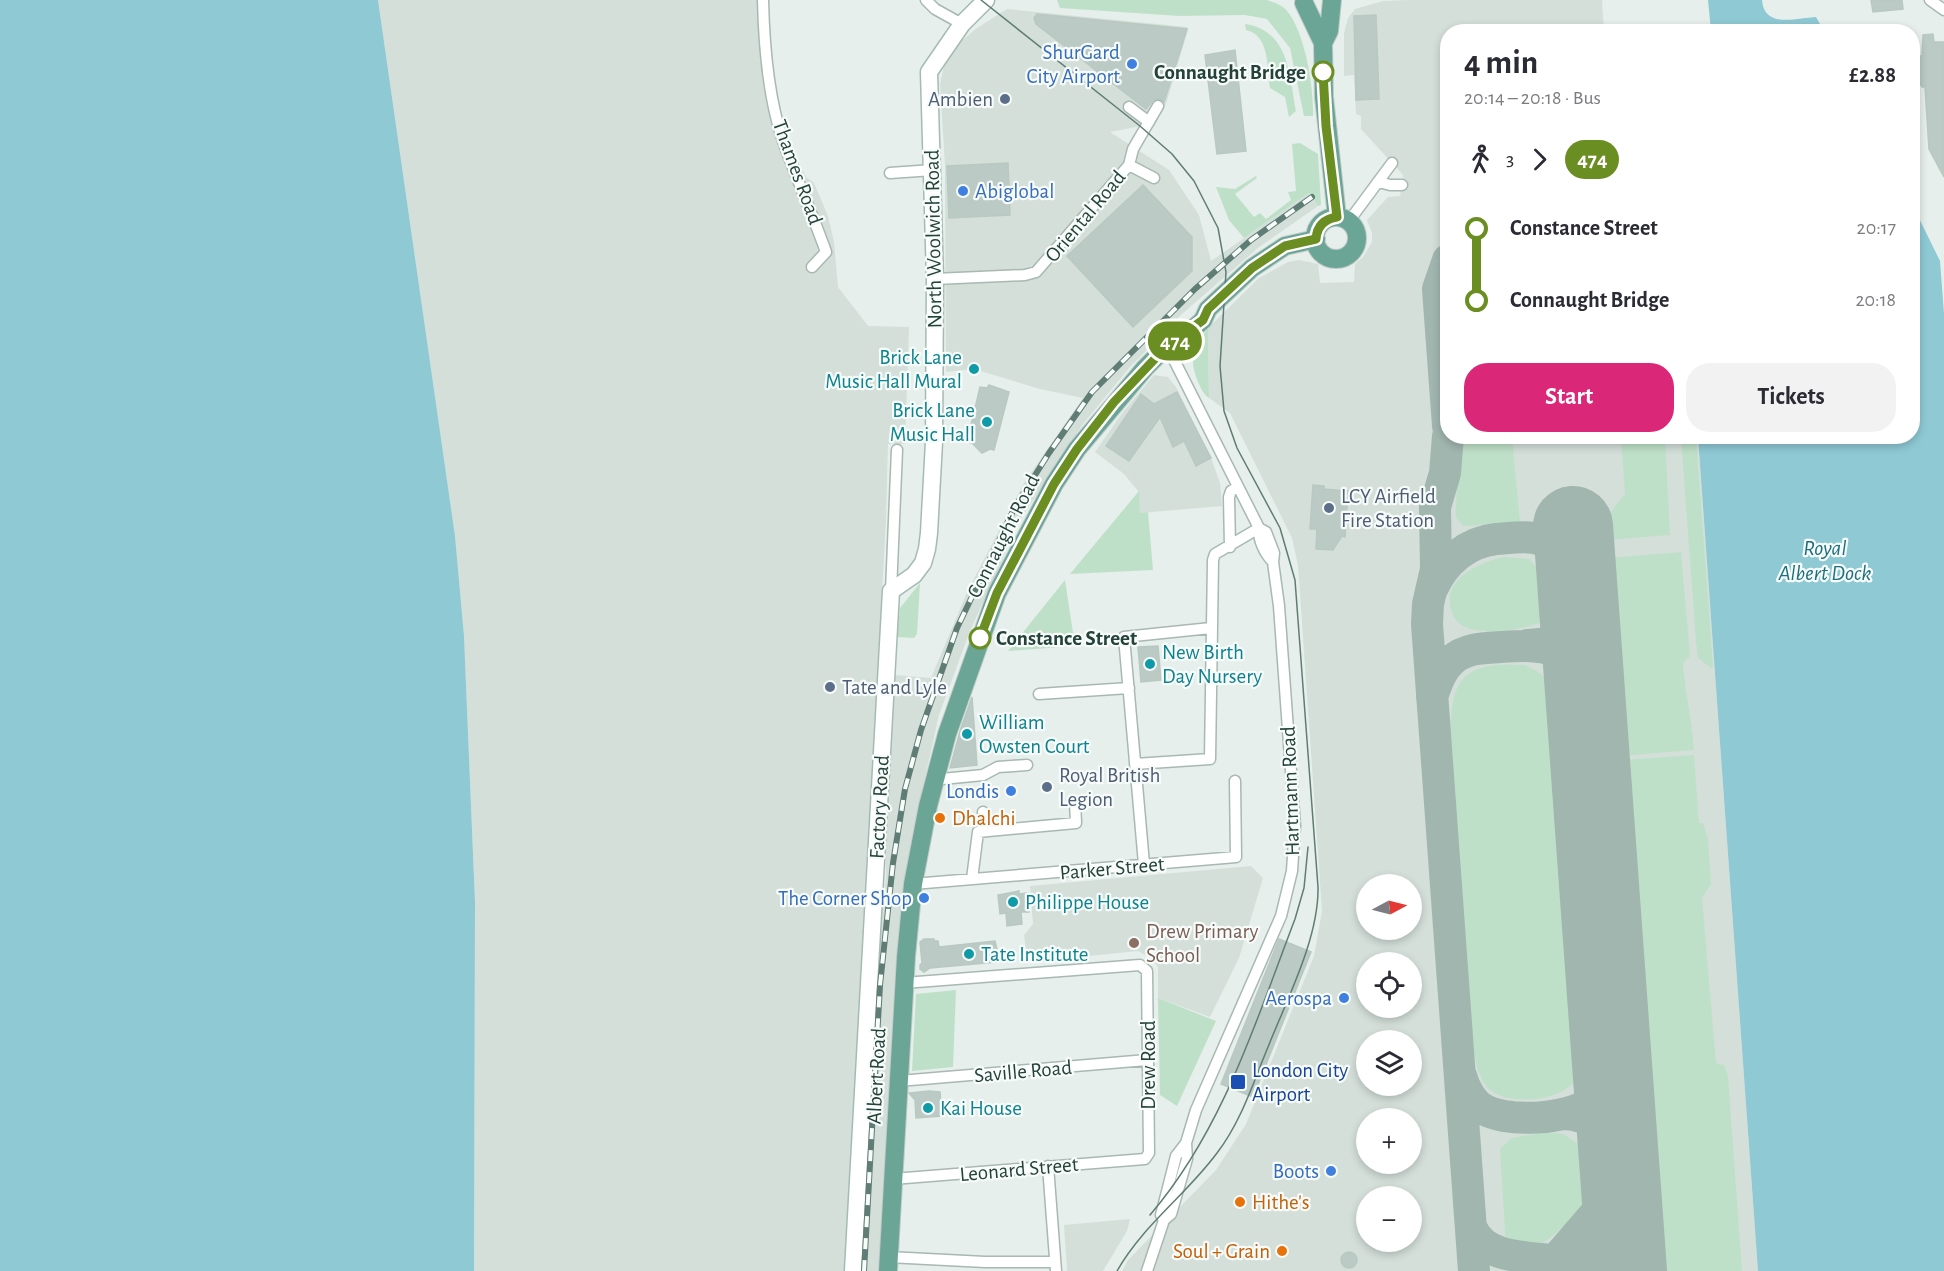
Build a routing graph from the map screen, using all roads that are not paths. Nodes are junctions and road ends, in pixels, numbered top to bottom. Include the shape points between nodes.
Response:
1 (763, 0) edge
2 (926, 0) edge
3 (986, 0) edge
4 (1325, 0) edge
5 (1332, 0) edge
6 (1930, 0) edge
7 (1299, 2) edge
8 (1944, 10) edge
9 (962, 24) junction
10 (1323, 43) junction
11 (1158, 106) dead end
12 (1129, 107) dead end
13 (1149, 122) junction
14 (1392, 163) dead end
15 (1129, 165) junction
16 (933, 170) junction
17 (890, 173) dead end
18 (1154, 178) dead end
19 (1381, 180) junction
20 (1402, 185) dead end
21 (1343, 219) junction
22 (1316, 239) junction
23 (812, 267) dead end
24 (935, 279) junction
25 (1167, 346) junction
26 (897, 450) dead end
27 (1238, 486) junction
28 (1231, 525) junction
29 (1259, 528) junction
30 (1244, 538) junction
31 (1230, 547) junction
32 (891, 591) junction
33 (1211, 628) junction
34 (1129, 688) junction
35 (1038, 694) dead end
36 (1135, 764) junction
37 (1027, 765) dead end
38 (936, 777) junction
39 (1234, 781) dead end
40 (1075, 802) dead end
41 (983, 812) dead end
42 (985, 831) junction
43 (1144, 864) junction
44 (972, 879) junction
45 (913, 884) junction
46 (904, 983) junction
47 (1147, 1060) junction
48 (899, 1081) junction
49 (1145, 1159) joint
50 (1048, 1166) junction
51 (893, 1179) junction
52 (888, 1264) edge
53 (1055, 1267) edge
54 (853, 1271) edge
55 (1147, 1271) edge

1 - 23 street, Thames Road via 764,40 782,138 826,252
2 - 9 street
3 - 9 street, North Woolwich Road
4 - 7 main road
5 - 10 main road via 1329,31
6 - 8 street
7 - 10 main road
9 - 16 street, North Woolwich Road via 929,72
10 - 21 main road via 1324,97
11 - 13 street, Oriental Road
12 - 13 street
13 - 15 street, Oriental Road via 1133,149
14 - 19 street
15 - 18 street, Oriental Road
15 - 24 street, Oriental Road via 1036,272
16 - 17 street
16 - 24 street, North Woolwich Road
19 - 20 street
19 - 21 street
21 - 22 main road via 1324,221
21 - 22 main road via 1357,236 1346,256 1338,259 1323,254
22 - 25 main road, Connaught Road via 1285,246 1269,255 1208,309 1203,320
24 - 32 street, North Woolwich Road via 934,442 927,549 914,575
25 - 27 street, Hartmann Road
25 - 38 main road, Connaught Road via 1114,402 1077,449 1032,525 985,622
26 - 32 street, Factory Road
27 - 28 street via 1229,497
27 - 29 street, Hartmann Road
28 - 30 street
28 - 31 street
29 - 30 street
29 - 55 street, Hartmann Road via 1266,532 1274,553 1280,606 1295,826 1292,871 1281,916 1200,1100 1170,1214 1164,1220
30 - 31 street
31 - 33 street via 1215,554 1213,560
32 - 54 street, Factory Road
33 - 34 street via 1124,637
33 - 36 street via 1210,759
34 - 35 street
34 - 36 street
36 - 43 street
37 - 38 street via 998,767 983,775
38 - 45 main road, Connaught Road
39 - 43 street, Parker Street via 1236,857
40 - 42 street via 1076,823
41 - 42 street
42 - 44 street via 978,832
43 - 44 street, Parker Street
44 - 45 street, Parker Street
45 - 46 main road, Albert Road
46 - 47 street, Drew Road via 1140,964 1147,971
46 - 48 main road, Albert Road
47 - 48 street, Saville Road
47 - 49 street, Drew Road via 1149,1153
48 - 51 main road, Albert Road
49 - 50 street, Leonard Street
50 - 51 street, Leonard Street
50 - 53 street
51 - 52 main road, Albert Road
52 - 53 street via 985,1262

